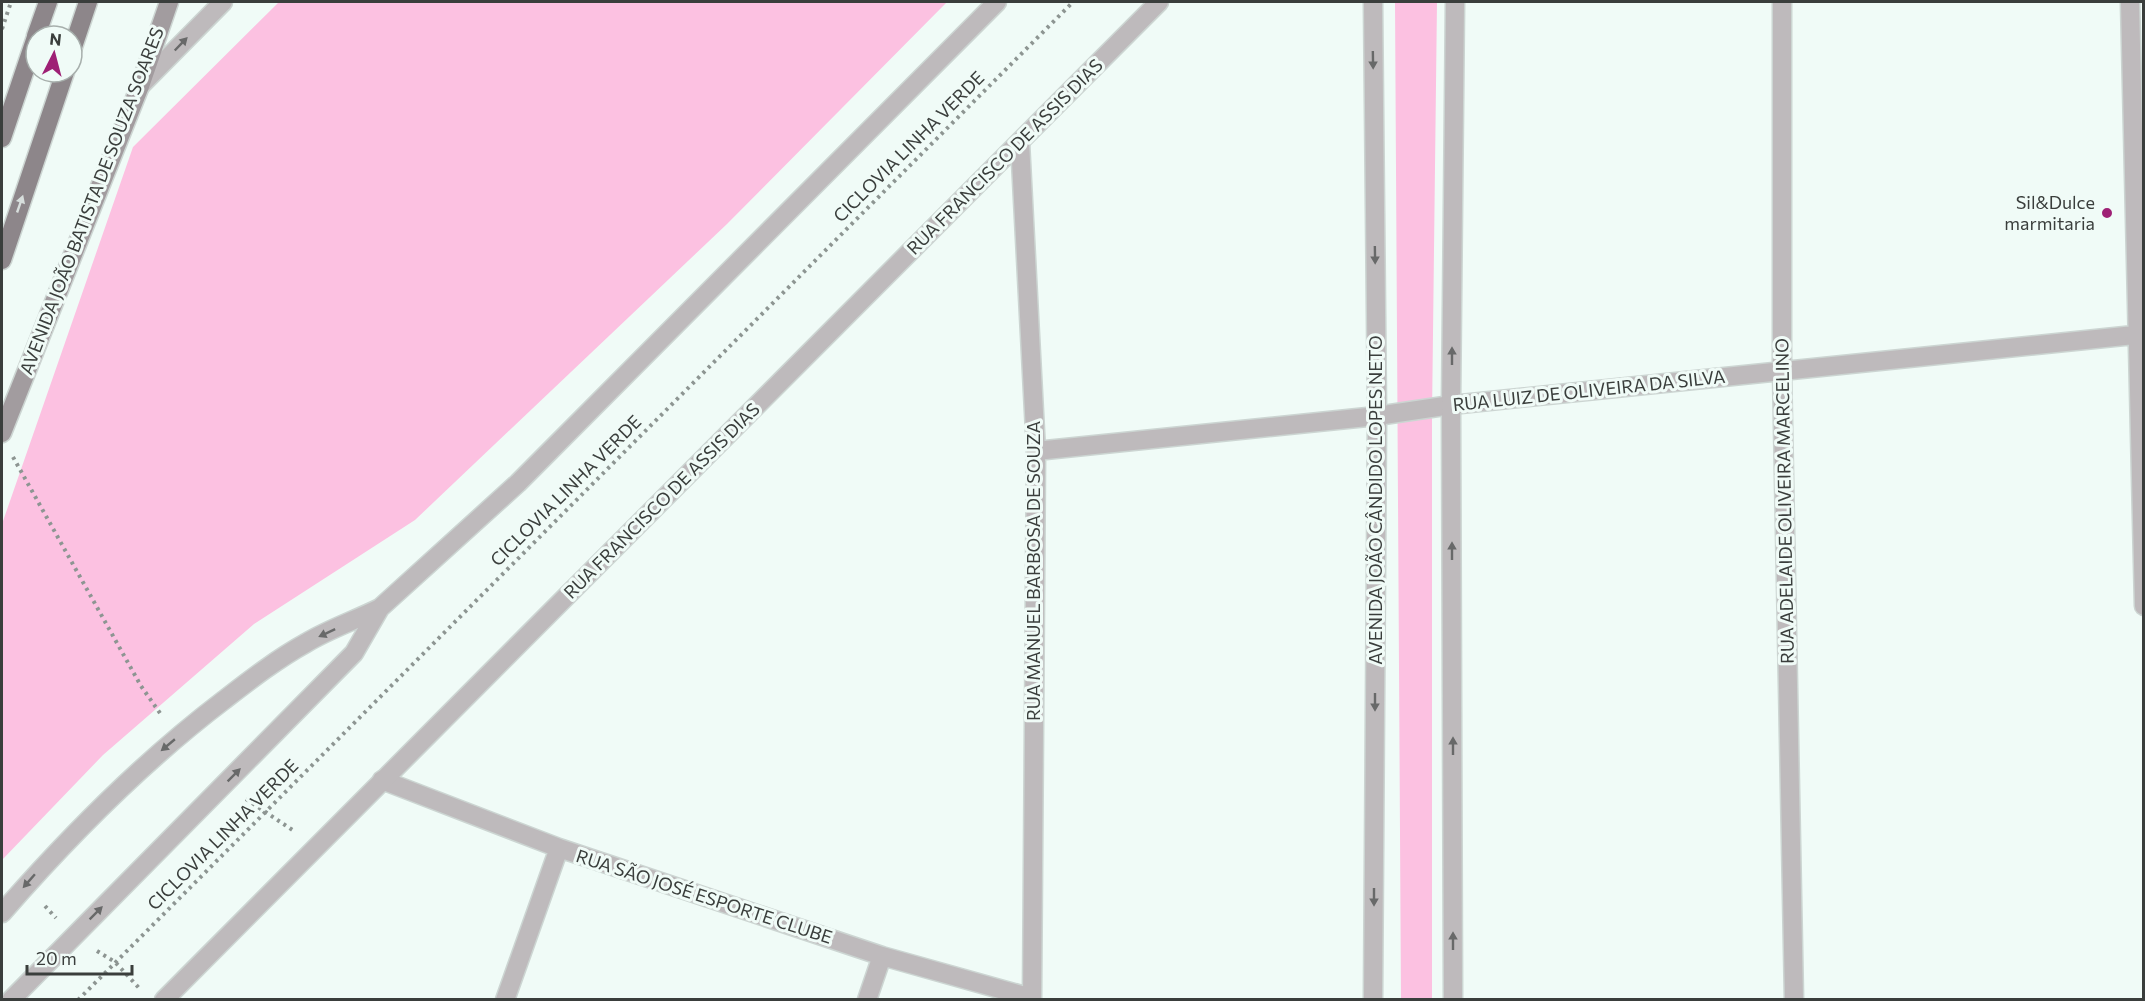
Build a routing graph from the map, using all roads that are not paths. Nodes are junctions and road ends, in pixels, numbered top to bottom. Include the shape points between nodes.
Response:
1 (48, 2) edge
2 (88, 2) edge
3 (169, 2) edge
4 (223, 2) edge
5 (997, 2) edge
6 (1159, 2) edge
7 (1373, 2) edge
8 (1455, 2) edge
9 (1782, 2) edge
10 (2130, 2) edge
11 (40, 24) edge
12 (81, 24) edge
13 (24, 73) edge
14 (61, 84) edge
15 (140, 86) junction
16 (2, 138) edge
17 (1020, 142) junction
18 (2, 260) edge
19 (2140, 334) edge
20 (1782, 372) junction
21 (1451, 405) junction
22 (1377, 416) junction
23 (2, 433) edge
24 (1036, 451) junction
25 (2144, 606) edge
26 (380, 608) junction
27 (382, 780) junction
28 (559, 848) junction
29 (2, 913) edge
30 (882, 956) junction
31 (11, 999) edge
32 (164, 999) edge
33 (505, 999) edge
34 (867, 999) edge
35 (1032, 999) edge
36 (1373, 999) edge
37 (1453, 999) edge
38 (1794, 999) edge

1 - 11 main road
2 - 12 main road
3 - 15 main road, AVENIDA JOÃO BATISTA DE SOUZA SOARES
15 -> 4 street
5 - 26 street via 519,483
6 - 17 street, RUA FRANCISCO DE ASSIS DIAS
7 -> 22 street, AVENIDA JOÃO CÂNDIDO LOPES NETO
21 -> 8 street
9 - 20 street, RUA ADELAIDE OLIVEIRA MARCELINO
10 - 19 street
13 - 16 main road
18 -> 14 main road
15 - 23 main road, AVENIDA JOÃO BATISTA DE SOUZA SOARES
17 - 24 street, RUA MANUEL BARBOSA DE SOUZA
17 - 27 street, RUA FRANCISCO DE ASSIS DIAS
19 - 20 street, RUA LUIZ DE OLIVEIRA DA SILVA
19 - 25 street
20 - 21 street, RUA LUIZ DE OLIVEIRA DA SILVA
20 - 38 street, RUA ADELAIDE OLIVEIRA MARCELINO
21 - 22 street, RUA LUIZ DE OLIVEIRA DA SILVA
37 -> 21 street
22 - 24 street, RUA LUIZ DE OLIVEIRA DA SILVA
22 -> 36 street, AVENIDA JOÃO CÂNDIDO LOPES NETO
24 - 35 street, RUA MANUEL BARBOSA DE SOUZA
26 -> 29 street via 307,642 249,681 142,766 92,813
31 -> 26 street via 354,653
27 - 28 street, RUA SÃO JOSÉ ESPORTE CLUBE
27 - 32 street, RUA FRANCISCO DE ASSIS DIAS
28 - 30 street, RUA SÃO JOSÉ ESPORTE CLUBE
28 - 33 street
30 - 34 street
30 - 35 street, RUA SÃO JOSÉ ESPORTE CLUBE

